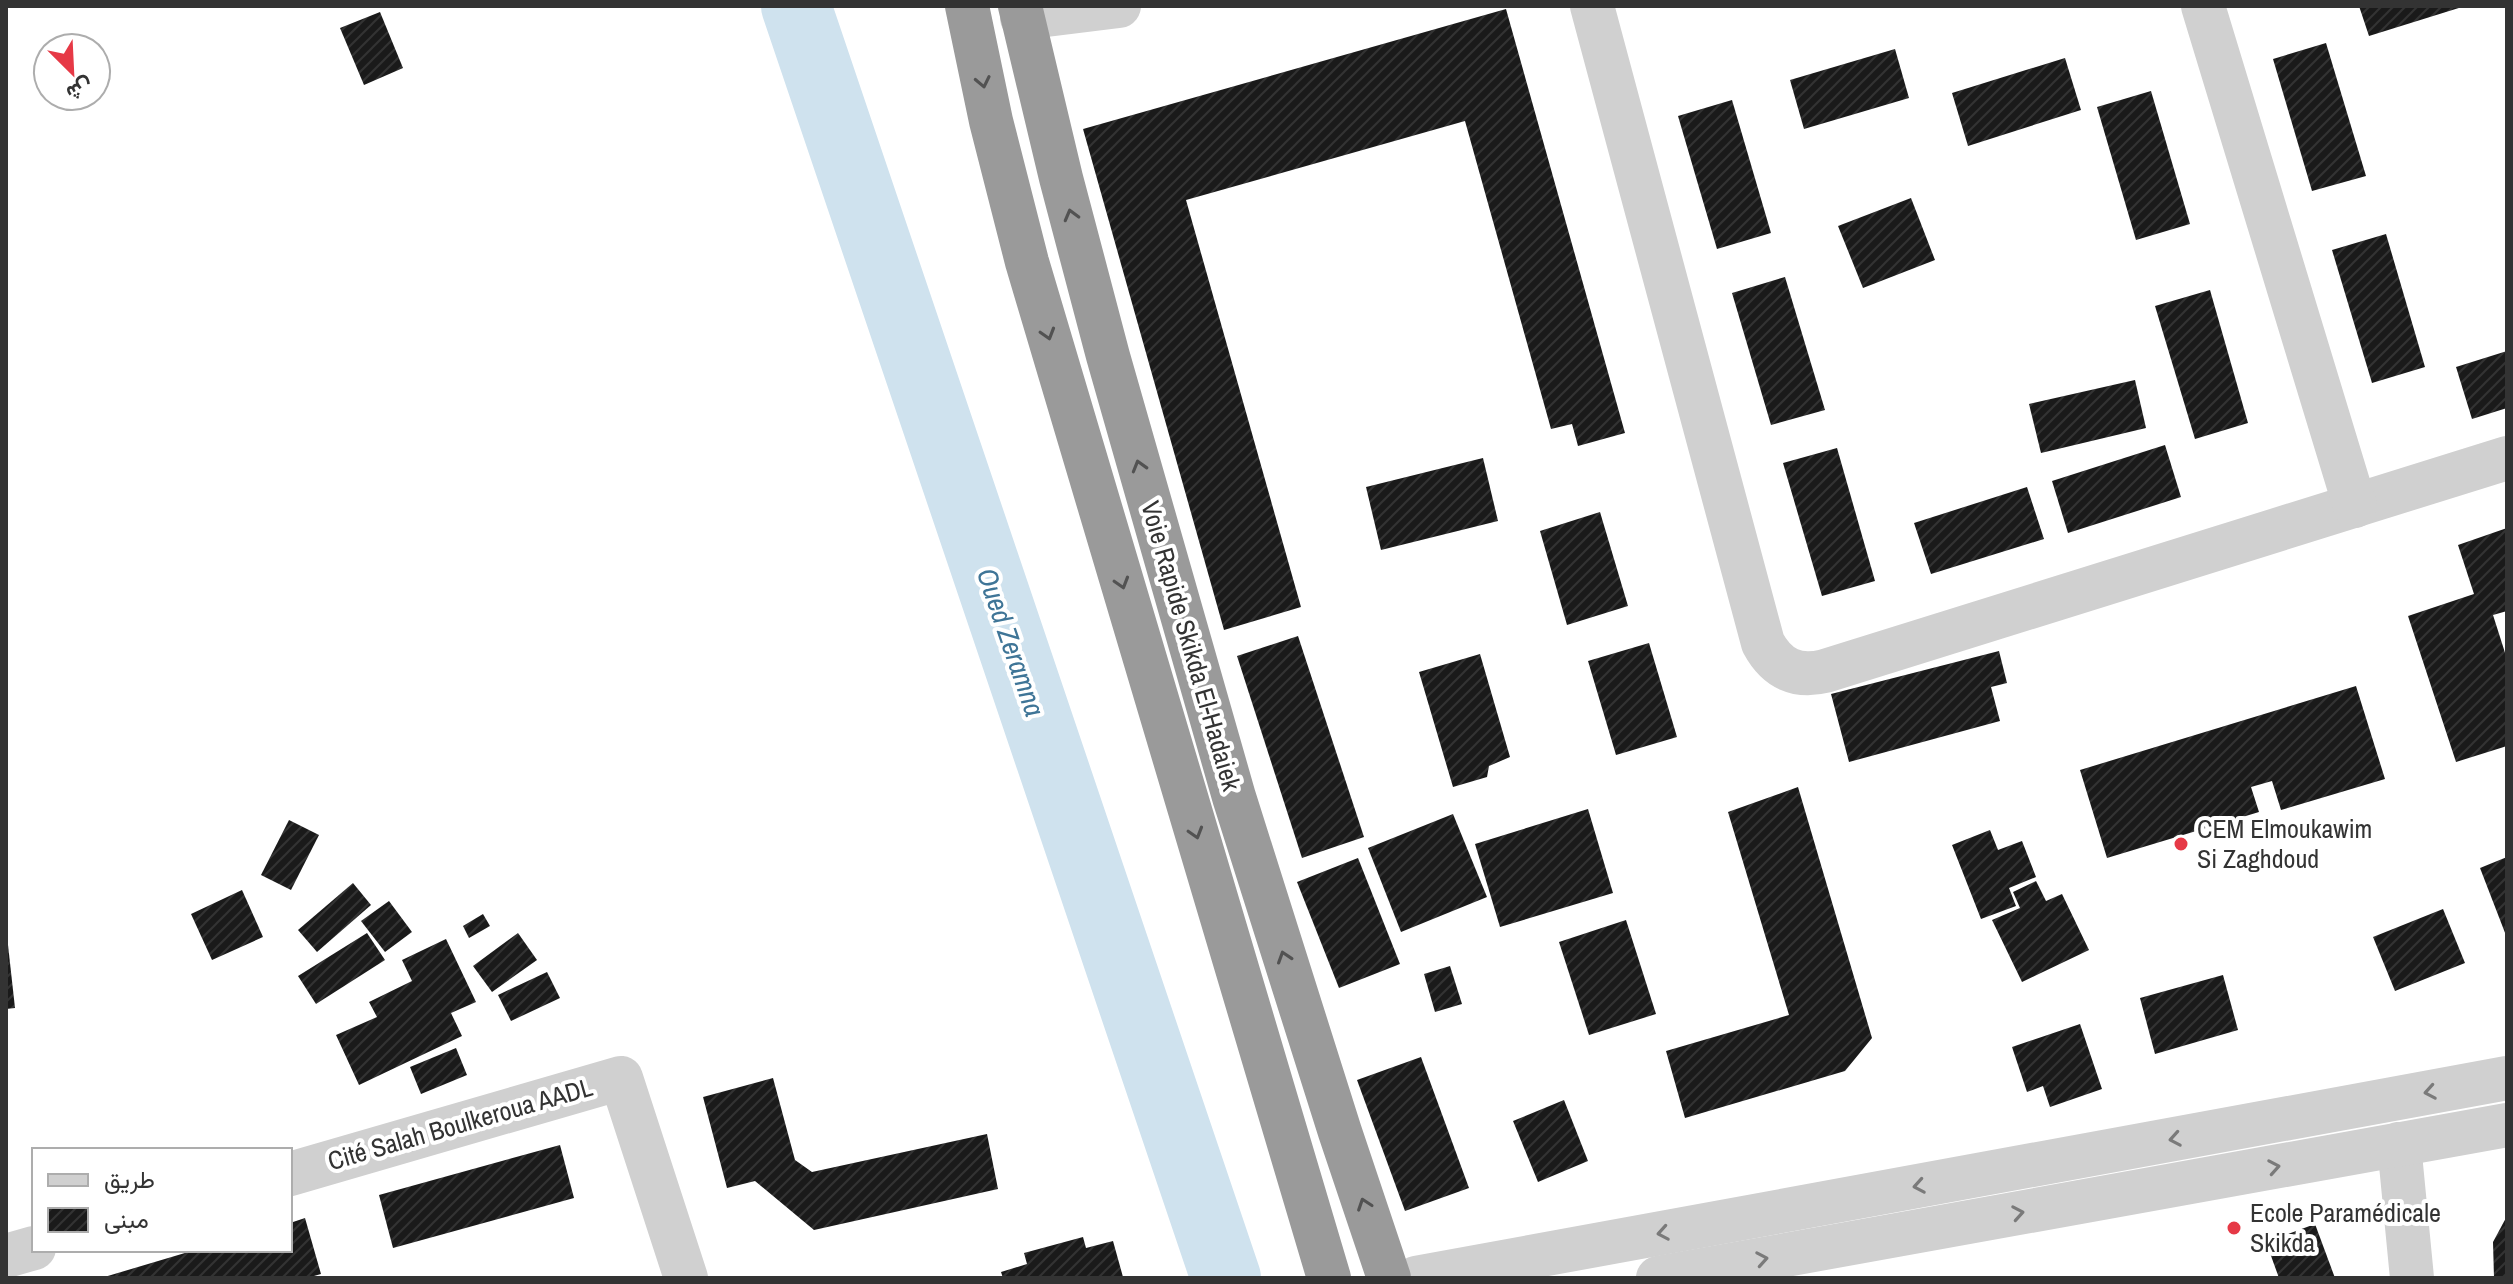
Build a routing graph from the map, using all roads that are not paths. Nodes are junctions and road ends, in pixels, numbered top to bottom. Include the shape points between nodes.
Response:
1 (967, 6) edge
2 (1119, 6) edge
3 (1592, 6) edge
4 (2203, 6) edge
5 (1021, 12) edge
6 (2507, 458) edge
7 (2355, 506) junction
8 (2507, 1078) edge
9 (2507, 1125) edge
10 (2399, 1144) junction
11 (292, 1173) edge
12 (32, 1249) edge
13 (6, 1256) edge
14 (675, 1275) edge
15 (1329, 1278) edge
16 (1389, 1278) edge
17 (1416, 1278) edge
18 (1658, 1278) edge
19 (2412, 1278) edge

1 -> 15 highway, Voie Rapide Skikda El-Hadaiek via 1027,262
2 - 5 street
3 - 7 street via 1763,643 1781,667 1810,675 1825,671
4 - 7 street
16 -> 5 highway, Voie Rapide Skikda El-Hadaiek via 1234,797 1108,356
6 - 7 street
8 -> 17 street
9 - 10 street
18 -> 10 street
10 - 19 street
11 - 14 street, Cité Salah Boulkeroua AADL via 621,1078
12 - 13 street

